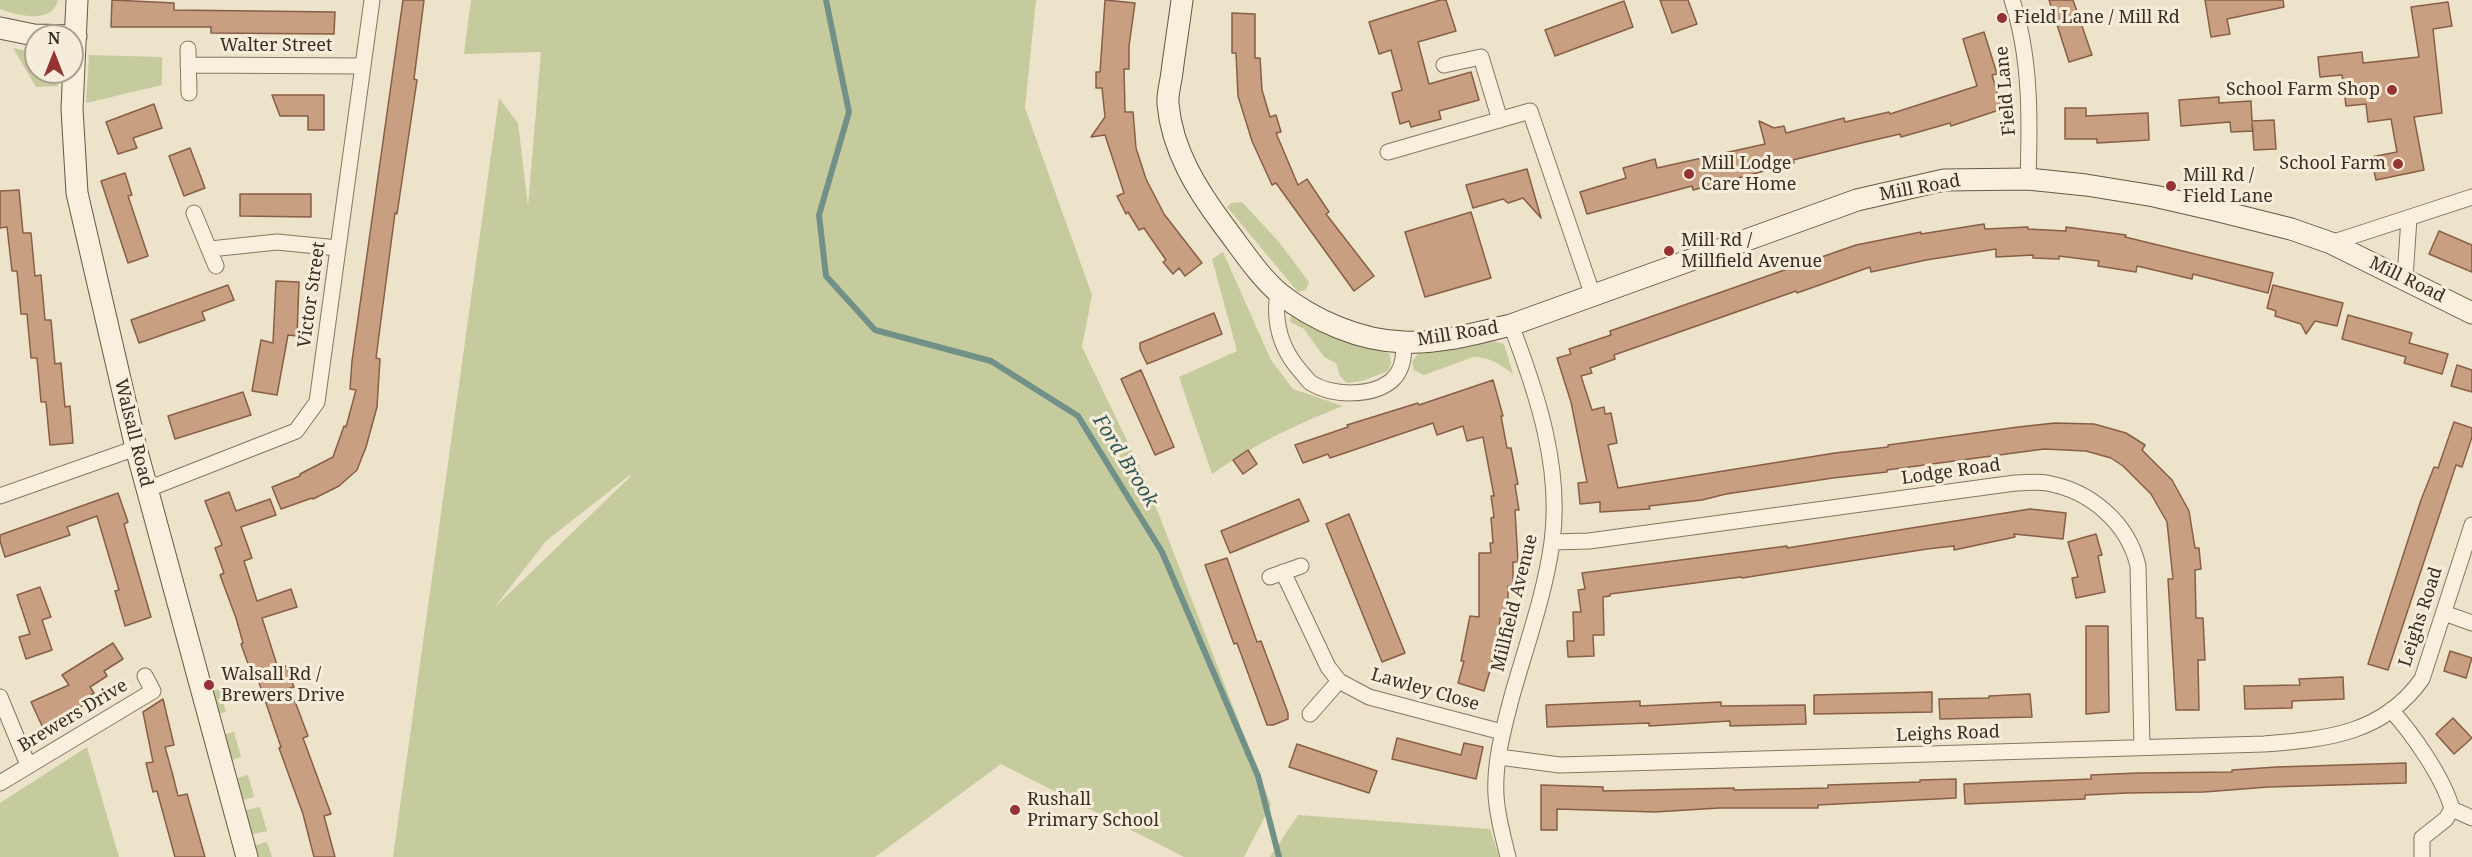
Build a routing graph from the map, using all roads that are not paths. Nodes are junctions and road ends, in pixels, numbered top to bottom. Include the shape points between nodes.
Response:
1 (77, 0) edge
2 (372, 0) edge
3 (1182, 0) edge
4 (2012, 0) edge
5 (76, 24) edge
6 (0, 28) edge
7 (24, 33) edge
8 (188, 49) dead end
9 (188, 65) junction
10 (1444, 65) dead end
11 (363, 66) junction
12 (73, 84) edge
13 (189, 93) dead end
14 (1500, 120) junction
15 (1388, 152) dead end
16 (2028, 179) junction
17 (2472, 196) edge
18 (194, 213) dead end
19 (2409, 218) junction
20 (2331, 243) junction
21 (338, 248) junction
22 (210, 249) junction
23 (216, 266) dead end
24 (2405, 278) junction
25 (1278, 292) junction
26 (1593, 296) junction
27 (2472, 313) edge
28 (1511, 325) junction
29 (1404, 342) junction
30 (136, 448) junction
31 (148, 489) junction
32 (0, 496) edge
33 (2472, 525) edge
34 (1552, 542) junction
35 (1300, 566) dead end
36 (2444, 613) junction
37 (2472, 623) edge
38 (145, 676) dead end
39 (1339, 681) junction
40 (0, 697) edge
41 (2391, 710) junction
42 (1310, 714) dead end
43 (1503, 732) junction
44 (2142, 747) junction
45 (1499, 758) junction
46 (28, 765) junction
47 (0, 783) edge
48 (2451, 809) junction
49 (2472, 818) edge
50 (247, 857) edge
51 (1508, 857) edge
52 (2422, 857) edge

1 - 5 street, Walsall Road
2 - 11 street, Victor Street
3 - 25 street, Mill Road via 1168,103 1179,152 1203,199
4 - 16 street, Field Lane via 2026,61
6 - 7 street
8 - 9 street
9 - 11 street, Walter Street
9 - 13 street
10 - 14 street via 1481,57
11 - 21 street, Victor Street
12 - 30 street, Walsall Road via 77,193
14 - 15 street
14 - 26 street via 1530,111
16 - 20 street, Mill Road via 2154,196 2290,229
16 - 26 street, Mill Road via 1944,180 1857,200
17 - 19 street
18 - 22 street
19 - 20 street
19 - 24 street
20 - 24 street, Mill Road
21 - 22 street via 277,242
21 - 31 street, Victor Street via 317,402 296,431
22 - 23 street
24 - 27 street, Mill Road
25 - 29 street, Mill Road via 1347,331
25 - 29 street, Mill Road via 1276,317 1281,339 1289,359 1311,383 1353,393 1376,388 1391,381 1400,368
26 - 28 street, Mill Road
28 - 29 street, Mill Road via 1469,335
28 - 34 street, Millfield Avenue via 1534,383 1544,423 1554,502
30 - 31 street, Walsall Road
30 - 32 street
31 - 50 street, Walsall Road
33 - 36 street, Leighs Road
34 - 43 street, Millfield Avenue
34 - 44 street, Lodge Road via 1589,541 2015,483 2046,483 2068,490 2109,513 2121,526 2135,554
35 - 39 street, Lawley Close via 1276,574
36 - 37 street
36 - 41 street, Leighs Road via 2422,679 2411,695
38 - 46 street, Brewers Drive via 153,691
39 - 42 street
39 - 43 street, Lawley Close via 1369,697
40 - 46 street
41 - 44 street, Leighs Road via 2368,725 2320,739
41 - 48 street via 2406,726 2448,793
43 - 45 street, Millfield Avenue
44 - 45 street, Leighs Road via 1560,765
45 - 51 street, Millfield Avenue via 1496,793
46 - 47 street, Brewers Drive
48 - 49 street
48 - 52 street via 2446,819 2422,838

